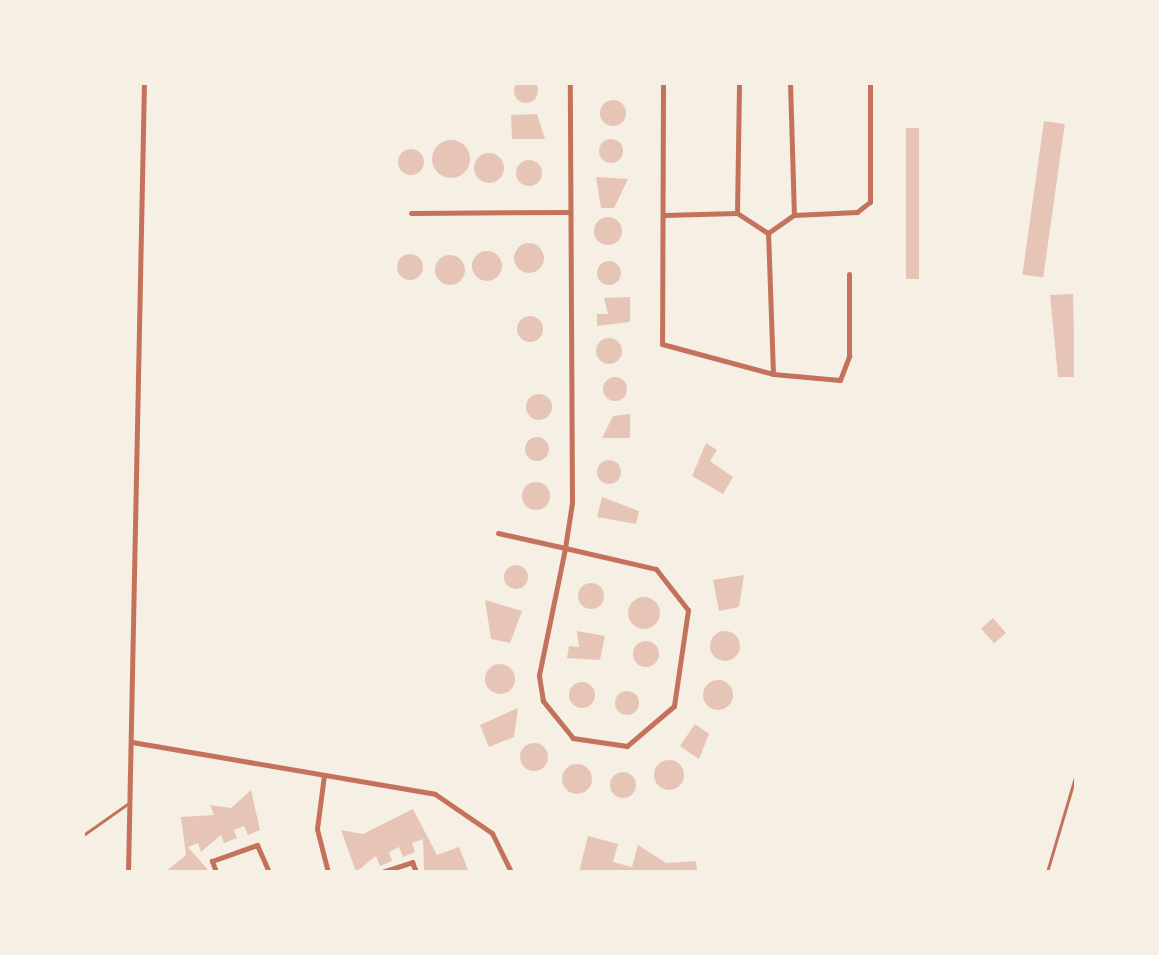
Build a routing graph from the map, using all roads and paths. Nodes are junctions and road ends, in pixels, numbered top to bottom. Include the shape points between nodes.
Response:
1 (144, 82) edge
2 (570, 82) edge
3 (664, 82) edge
4 (738, 82) edge
5 (790, 82) edge
6 (870, 82) edge
7 (1076, 176) edge
8 (412, 212) dead end
9 (570, 212) junction
10 (738, 213) junction
11 (794, 215) junction
12 (664, 216) junction
13 (768, 233) junction
14 (849, 274) dead end
15 (1076, 282) edge
16 (773, 374) junction
17 (498, 533) dead end
18 (565, 548) junction
19 (132, 742) junction
20 (1076, 774) edge
21 (324, 775) junction
22 (130, 802) junction
23 (82, 836) edge
24 (128, 872) edge
25 (216, 872) edge
26 (269, 872) edge
27 (327, 872) edge
28 (382, 872) edge
29 (416, 872) edge
30 (510, 872) edge
31 (1047, 872) edge

1 - 19 street
2 - 9 street
3 - 12 street
4 - 10 street
5 - 11 street
6 - 11 street via 870,202 857,212
7 - 15 lane
8 - 9 street
9 - 18 street via 574,482
10 - 12 street
10 - 13 street
11 - 13 street
12 - 16 street via 662,344
13 - 16 street
14 - 16 street via 849,356 840,380
17 - 18 street
18 - 18 street via 539,675 543,701 573,738 627,746 674,706 688,610 656,569
19 - 21 street
19 - 22 street
20 - 31 lane
21 - 27 street via 317,829
21 - 30 street via 436,794 469,809
22 - 23 lane
22 - 24 street
25 - 26 street via 212,861 257,845
28 - 29 street via 412,862

